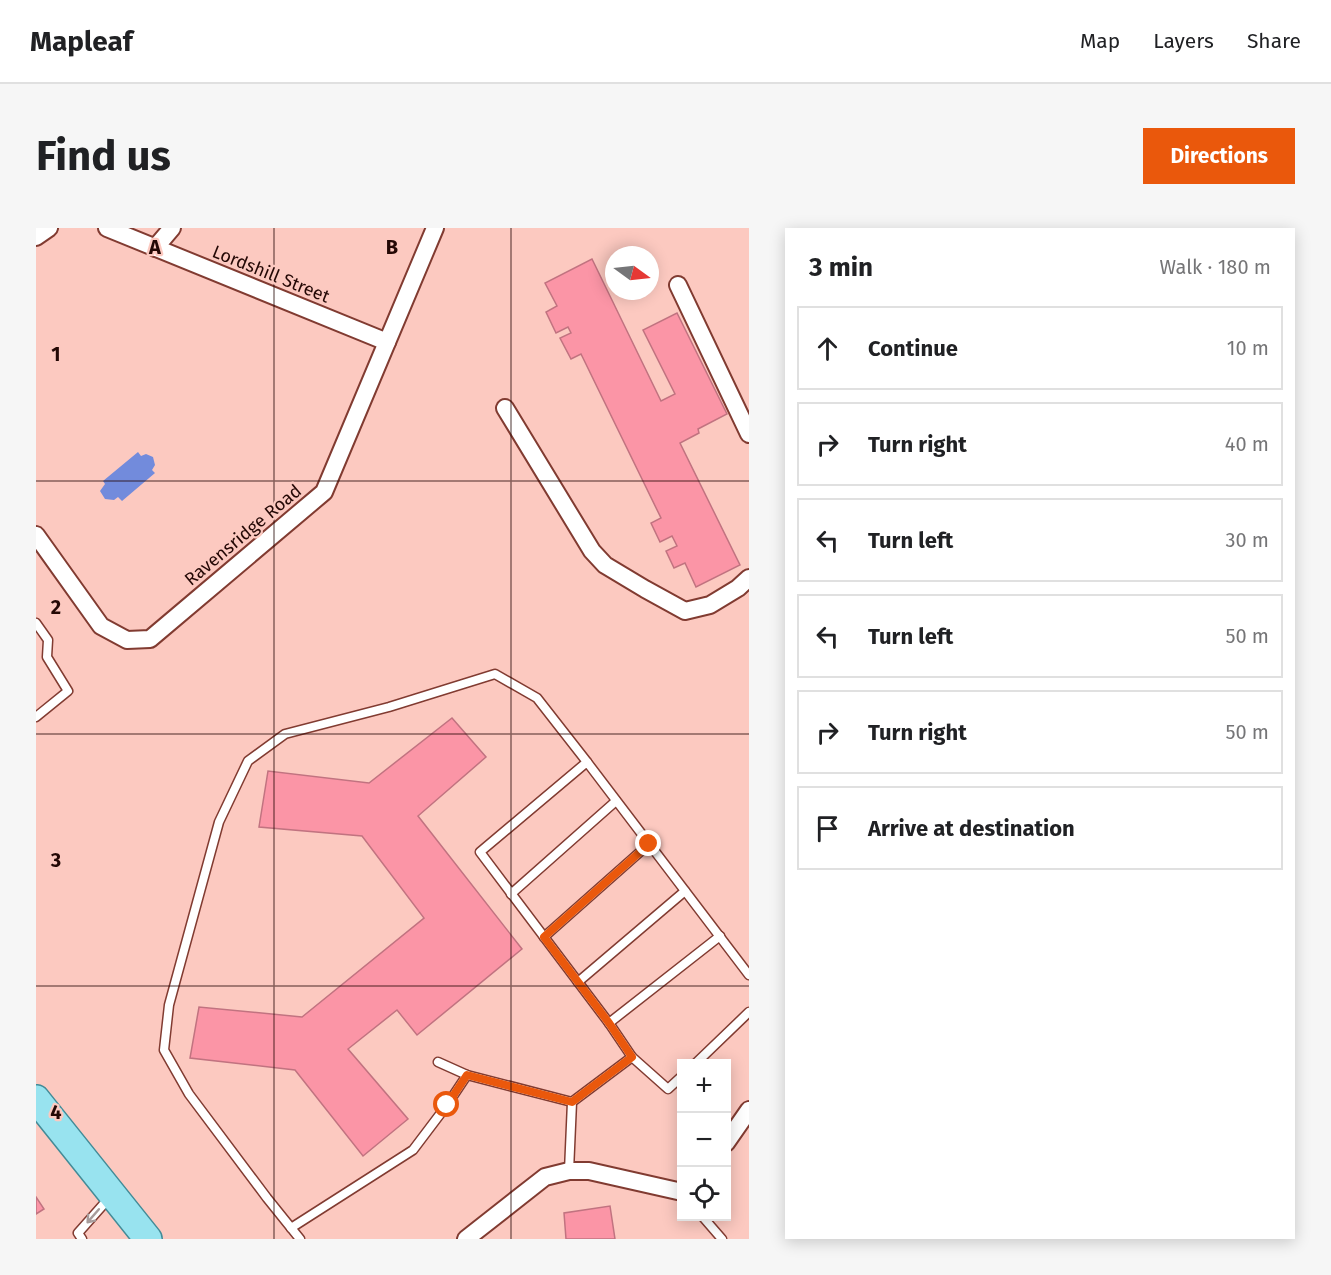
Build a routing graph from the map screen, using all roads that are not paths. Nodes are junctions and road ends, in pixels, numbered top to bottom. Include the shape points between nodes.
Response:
1 (49, 228) edge
2 (107, 228) edge
3 (172, 228) edge
4 (435, 228) edge
5 (36, 237) edge
6 (155, 248) junction
7 (678, 285) dead end
8 (387, 342) junction
9 (505, 408) dead end
10 (749, 434) edge
11 (36, 535) edge
12 (749, 578) edge
13 (36, 623) edge
14 (36, 717) edge
15 (587, 762) junction
16 (616, 801) junction
17 (649, 844) junction
18 (685, 891) junction
19 (512, 894) junction
20 (720, 936) junction
21 (544, 937) junction
22 (749, 975) edge
23 (578, 982) junction
24 (749, 1012) edge
25 (609, 1023) junction
26 (632, 1057) junction
27 (700, 1059) edge
28 (438, 1062) dead end
29 (467, 1075) junction
30 (677, 1080) edge
31 (36, 1099) edge
32 (572, 1102) junction
33 (749, 1110) edge
34 (731, 1136) edge
35 (569, 1171) junction
36 (677, 1192) edge
37 (112, 1194) junction
38 (706, 1221) edge
39 (291, 1228) junction
40 (82, 1239) edge
41 (147, 1239) edge
42 (300, 1239) edge
43 (466, 1239) edge
44 (722, 1239) edge

1 - 5 street
2 - 6 street, Lordshill Street
3 - 6 street
4 - 8 street, Ravensridge Road
6 - 8 street, Lordshill Street
7 - 10 street
8 - 11 street, Ravensridge Road via 324,492 150,639 127,640 101,626
9 - 12 street via 592,551 605,565 685,611 710,605
13 - 14 lane via 48,640 47,657 68,691
15 - 16 lane
15 - 19 lane via 480,852
15 - 39 lane via 537,698 495,674 285,734 248,761 219,822 169,1005 164,1050 189,1094
16 - 17 lane
16 - 19 lane
17 - 18 lane
17 - 21 lane
18 - 20 lane
18 - 23 lane
19 - 21 lane
20 - 22 lane
20 - 25 lane
21 - 23 lane
23 - 25 lane
24 - 27 lane
25 - 26 lane
26 - 30 lane via 668,1089
26 - 32 lane
28 - 29 lane
29 - 32 lane
29 - 39 lane via 413,1150
31 - 37 main road
32 - 35 lane
33 - 34 street
35 - 36 street via 589,1171
35 - 43 street via 545,1177
37 -> 40 lane via 78,1233
37 - 41 main road
38 - 44 lane
39 - 42 lane

